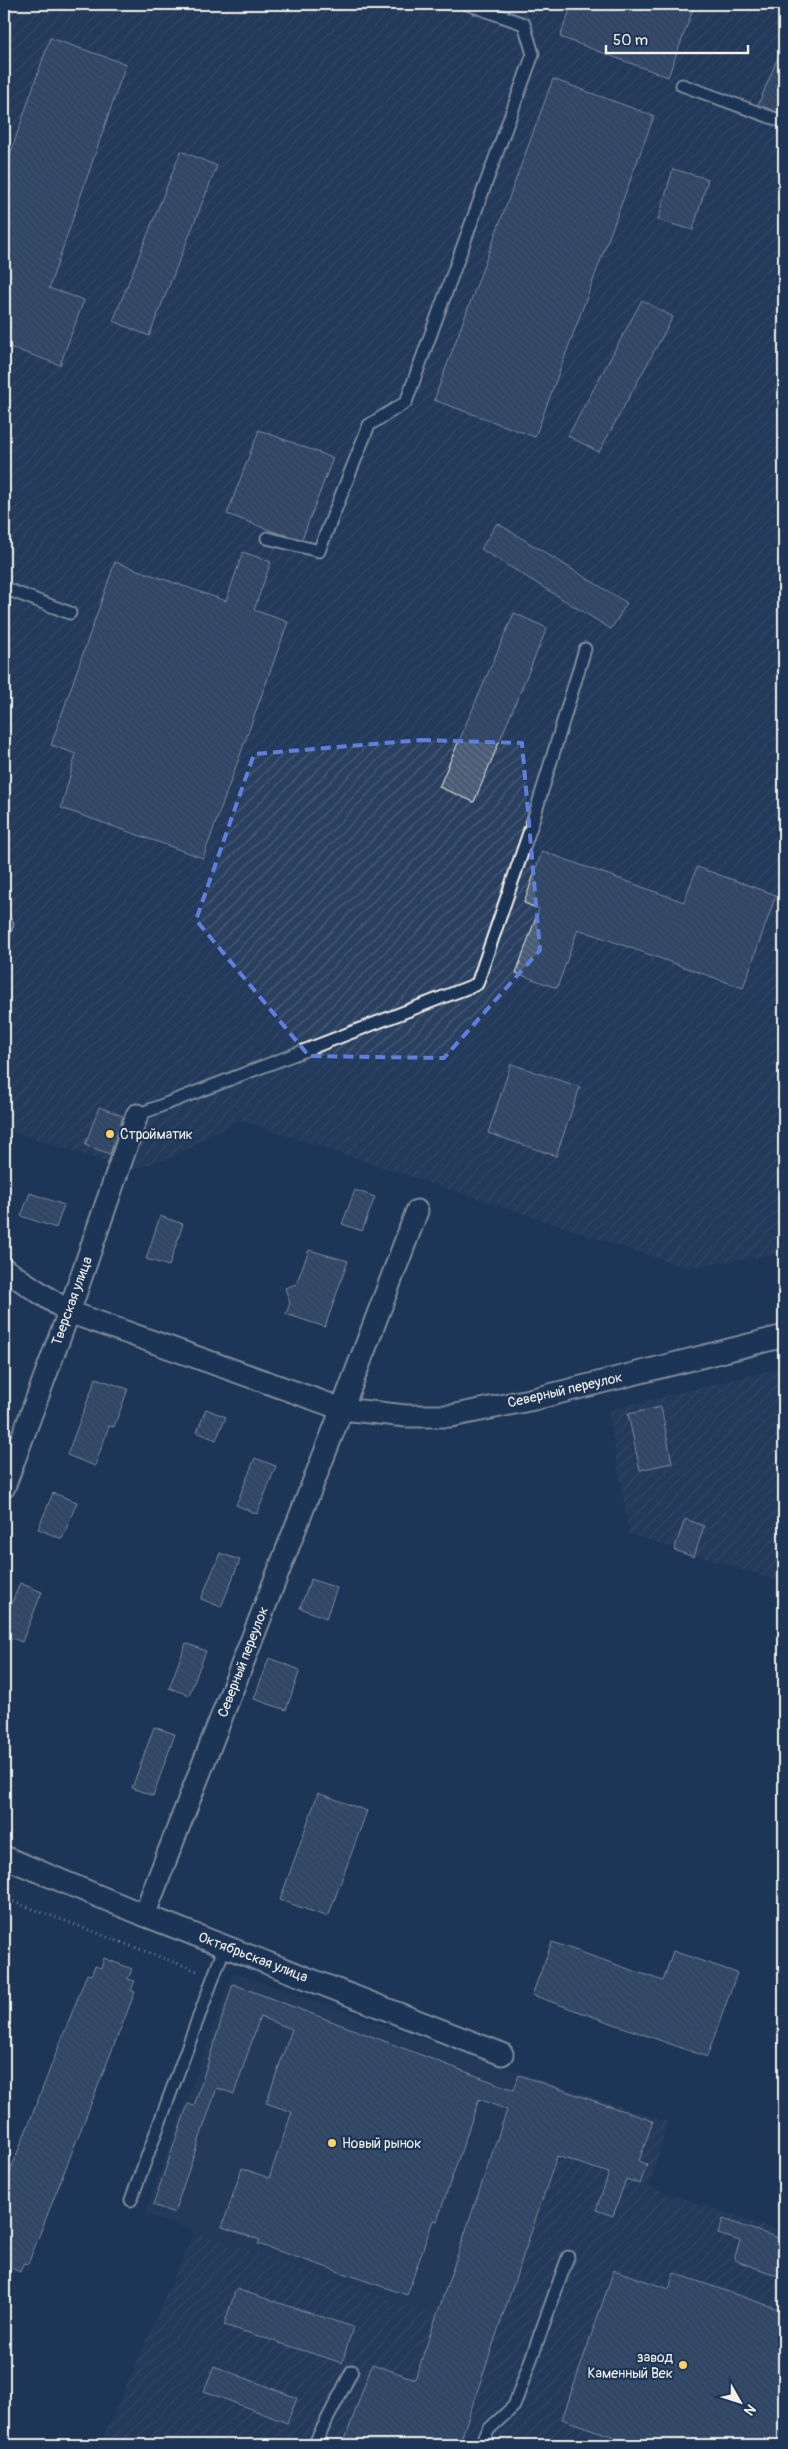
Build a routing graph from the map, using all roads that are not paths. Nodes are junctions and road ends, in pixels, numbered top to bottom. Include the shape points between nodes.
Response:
1 (468, 4) edge
2 (682, 85) dead end
3 (784, 122) edge
4 (267, 538) dead end
5 (4, 588) edge
6 (70, 612) dead end
7 (584, 649) dead end
8 (4, 923) edge
9 (4, 932) edge
10 (137, 1115) joint
11 (417, 1211) dead end
12 (4, 1268) edge
13 (69, 1312) junction
14 (784, 1336) edge
15 (342, 1409) junction
16 (4, 1487) edge
17 (4, 1857) edge
18 (144, 1915) junction
19 (225, 1946) junction
20 (502, 2054) dead end
21 (131, 2200) dead end
22 (568, 2257) dead end
23 (352, 2371) dead end
24 (314, 2445) edge
25 (481, 2445) edge

1 - 4 lane via 524,24 533,54 406,402 369,425 319,552
2 - 3 lane
5 - 6 lane
7 - 10 lane via 532,824 477,984
8 - 9 lane via 7,924
10 - 13 street, Тверская улица
11 - 15 street, Северный переулок
12 - 13 street
13 - 15 street
13 - 16 street, Тверская улица
14 - 15 street, Северный переулок via 534,1399 451,1416 406,1416
15 - 18 street, Северный переулок
17 - 18 street, Октябрьская улица
18 - 19 street, Октябрьская улица
19 - 20 street, Октябрьская улица
19 - 21 lane
22 - 25 lane via 514,2406 489,2429
23 - 24 lane

